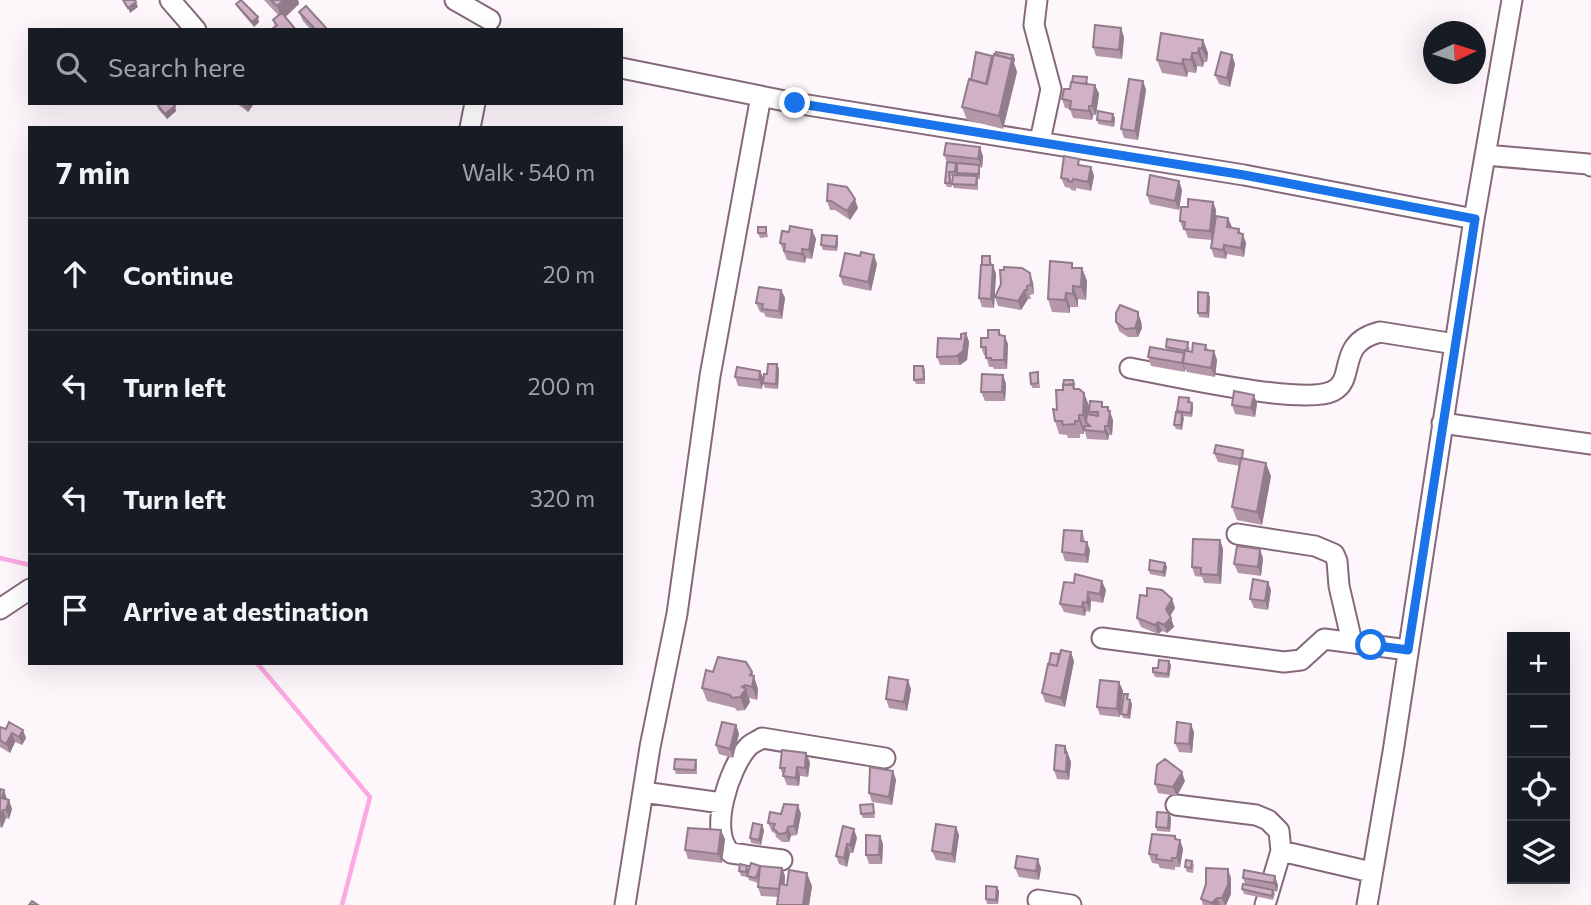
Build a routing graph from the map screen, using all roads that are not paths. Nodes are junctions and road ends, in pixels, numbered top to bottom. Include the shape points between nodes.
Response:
1 (170, 0) edge
2 (455, 0) edge
3 (493, 0) edge
4 (1037, 0) edge
5 (1512, 0) edge
6 (489, 25) edge
7 (194, 28) edge
8 (623, 68) edge
9 (761, 96) junction
10 (475, 105) edge
11 (471, 126) edge
12 (1041, 141) junction
13 (1485, 155) junction
14 (1591, 166) edge
15 (1475, 219) junction
16 (1455, 344) junction
17 (1130, 368) dead end
18 (1443, 423) junction
19 (1591, 444) edge
20 (1237, 534) dead end
21 (28, 590) edge
22 (0, 609) edge
23 (1102, 638) dead end
24 (1352, 642) junction
25 (1408, 650) junction
26 (885, 758) dead end
27 (643, 792) junction
28 (722, 803) junction
29 (1176, 805) dead end
30 (1281, 850) junction
31 (782, 860) dead end
32 (1371, 872) junction
33 (1038, 900) dead end
34 (625, 905) edge
35 (1071, 905) edge
36 (1265, 905) edge
37 (1367, 905) edge

1 - 7 street
2 - 6 street
3 - 6 street
4 - 12 street via 1034,25 1051,89
5 - 13 street
8 - 9 street
9 - 12 street
9 - 27 street via 710,376 677,614
10 - 11 street
12 - 15 street
13 - 14 street
13 - 15 street
15 - 16 street
16 - 17 street via 1369,334 1352,349 1342,382 1334,391 1317,394 1286,395
16 - 18 street
18 - 19 street
18 - 25 street
20 - 24 street via 1315,546 1334,554
21 - 22 street
23 - 24 street via 1283,662 1301,660 1324,639
24 - 25 street
25 - 32 street
26 - 28 street via 762,738 748,746
27 - 28 street
27 - 34 street
28 - 31 street via 726,849
29 - 30 street via 1268,820 1279,831
30 - 32 street
30 - 36 street
32 - 37 street
33 - 35 street

